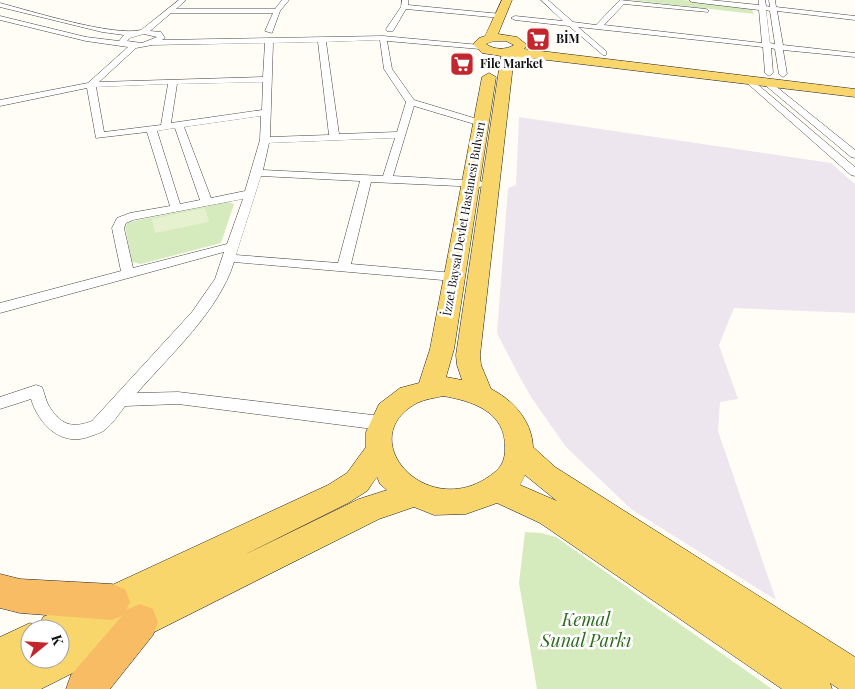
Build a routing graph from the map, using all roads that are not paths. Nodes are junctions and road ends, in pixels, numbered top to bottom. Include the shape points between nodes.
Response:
1 (183, 0) edge
2 (286, 0) edge
3 (507, 0) edge
4 (544, 0) edge
5 (692, 0) edge
6 (623, 1) edge
7 (404, 3) edge
8 (0, 4) edge
9 (762, 4) edge
10 (773, 4) edge
11 (233, 5) dead end
12 (170, 11) junction
13 (227, 11) junction
14 (278, 11) junction
15 (718, 13) dead end
16 (516, 14) joint
17 (502, 16) junction
18 (754, 17) dead end
19 (0, 18) edge
20 (763, 18) junction
21 (855, 18) edge
22 (573, 25) junction
23 (598, 27) junction
24 (278, 31) dead end
25 (144, 32) junction
26 (132, 34) junction
27 (158, 34) junction
28 (168, 34) dead end
29 (266, 34) junction
30 (382, 34) junction
31 (322, 39) junction
32 (484, 42) junction
33 (150, 43) junction
34 (124, 44) junction
35 (134, 45) junction
36 (766, 45) junction
37 (778, 46) junction
38 (512, 51) junction
39 (603, 53) junction
40 (540, 54) junction
41 (855, 55) edge
42 (783, 74) junction
43 (768, 78) junction
44 (268, 79) junction
45 (174, 81) junction
46 (750, 81) junction
47 (855, 83) edge
48 (90, 85) junction
49 (855, 93) edge
50 (411, 102) junction
51 (0, 103) edge
52 (267, 112) junction
53 (480, 123) junction
54 (179, 126) junction
55 (165, 128) junction
56 (152, 129) junction
57 (401, 134) junction
58 (334, 137) junction
59 (265, 140) junction
60 (855, 155) edge
61 (855, 161) edge
62 (842, 162) junction
63 (257, 173) junction
64 (855, 173) edge
65 (366, 178) junction
66 (387, 179) junction
67 (472, 183) junction
68 (491, 184) junction
69 (250, 194) junction
70 (207, 202) junction
71 (176, 208) junction
72 (232, 252) junction
73 (344, 266) junction
74 (128, 273) junction
75 (454, 277) junction
76 (0, 308) edge
77 (430, 387) junction
78 (480, 392) junction
79 (123, 400) junction
80 (0, 403) edge
81 (380, 438) junction
82 (520, 452) junction
83 (497, 489) junction
84 (414, 494) junction
85 (0, 591) edge
86 (126, 612) junction
87 (70, 625) edge
88 (20, 646) edge
89 (0, 655) edge
90 (855, 678) edge
91 (2, 689) edge
92 (85, 689) edge
93 (814, 689) edge

1 - 12 street
2 - 14 street
3 - 17 main road
4 - 22 street
5 - 9 street
6 - 15 street
6 - 23 street
7 - 17 street
7 - 30 street via 394,30
8 - 26 street via 102,30
9 - 10 street
9 - 20 street
10 - 21 street
10 - 37 street
11 - 13 street
12 - 13 street
12 - 25 street
13 - 14 street
14 - 29 street
16 - 22 street
16 - 38 main road, İzzet Baysal Devlet Hastanesi Bulvarı
17 - 32 main road
18 - 20 street
19 - 34 street via 86,39
20 - 36 street
22 - 23 street
22 - 39 street
23 - 36 street
24 - 29 street
25 - 26 street
25 - 27 street
26 - 34 street via 122,40
27 - 28 street
27 - 33 street via 161,38
29 - 31 street
29 - 33 street
29 - 44 street
30 - 31 street
30 - 32 street
30 - 50 street via 388,69
31 - 58 street
32 - 38 main road
32 - 53 main road, İzzet Baysal Devlet Hastanesi Bulvarı via 491,63
33 - 35 street
34 - 35 street
35 - 48 street
36 - 37 street
36 - 43 street
37 - 41 street
37 - 42 street
38 - 39 main road
38 - 40 main road
38 - 40 main road via 516,58
38 - 68 main road, İzzet Baysal Devlet Hastanesi Bulvarı
39 - 43 main road
40 - 46 main road
42 - 43 main road
42 - 47 main road
43 - 46 main road
43 - 49 main road
43 - 60 street
44 - 45 street
44 - 52 street
45 - 48 street
45 - 55 street
46 - 62 street
48 - 51 street
48 - 56 street via 100,136
50 - 53 street
50 - 57 street
52 - 54 street
52 - 59 street
53 - 67 main road, İzzet Baysal Devlet Hastanesi Bulvarı
54 - 55 street
54 - 70 street
55 - 56 street
56 - 71 street
57 - 58 street
57 - 66 street
58 - 59 street
59 - 63 street
61 - 62 street
62 - 64 street
63 - 65 street
63 - 69 street
65 - 66 street
65 - 73 street
66 - 67 street
67 - 68 street
67 - 75 main road, İzzet Baysal Devlet Hastanesi Bulvarı
68 - 78 main road, İzzet Baysal Devlet Hastanesi Bulvarı via 468,355
69 - 70 street
69 - 72 street
70 - 71 street
71 - 74 street via 121,221 118,228
72 - 73 street
72 - 74 street
72 - 79 street via 222,279 196,315
73 - 75 street
74 - 76 street
75 - 77 main road, İzzet Baysal Devlet Hastanesi Bulvarı via 440,354
77 - 78 main road via 456,386
77 - 81 main road via 417,390 387,413
78 - 82 main road via 504,408 512,418 519,435
79 - 80 street via 98,426 81,433 68,433 55,424 43,412 36,391
79 - 81 street via 178,398
81 - 84 main road via 383,465 390,476
81 - 86 main road via 357,482 346,490
82 - 83 main road via 508,478
82 - 90 main road via 567,492
83 - 84 main road via 466,501 448,503
83 - 93 main road via 551,513
84 - 86 main road via 370,509
85 - 86 highway
86 - 87 main road
86 - 91 main road
86 - 92 highway
88 - 89 main road

